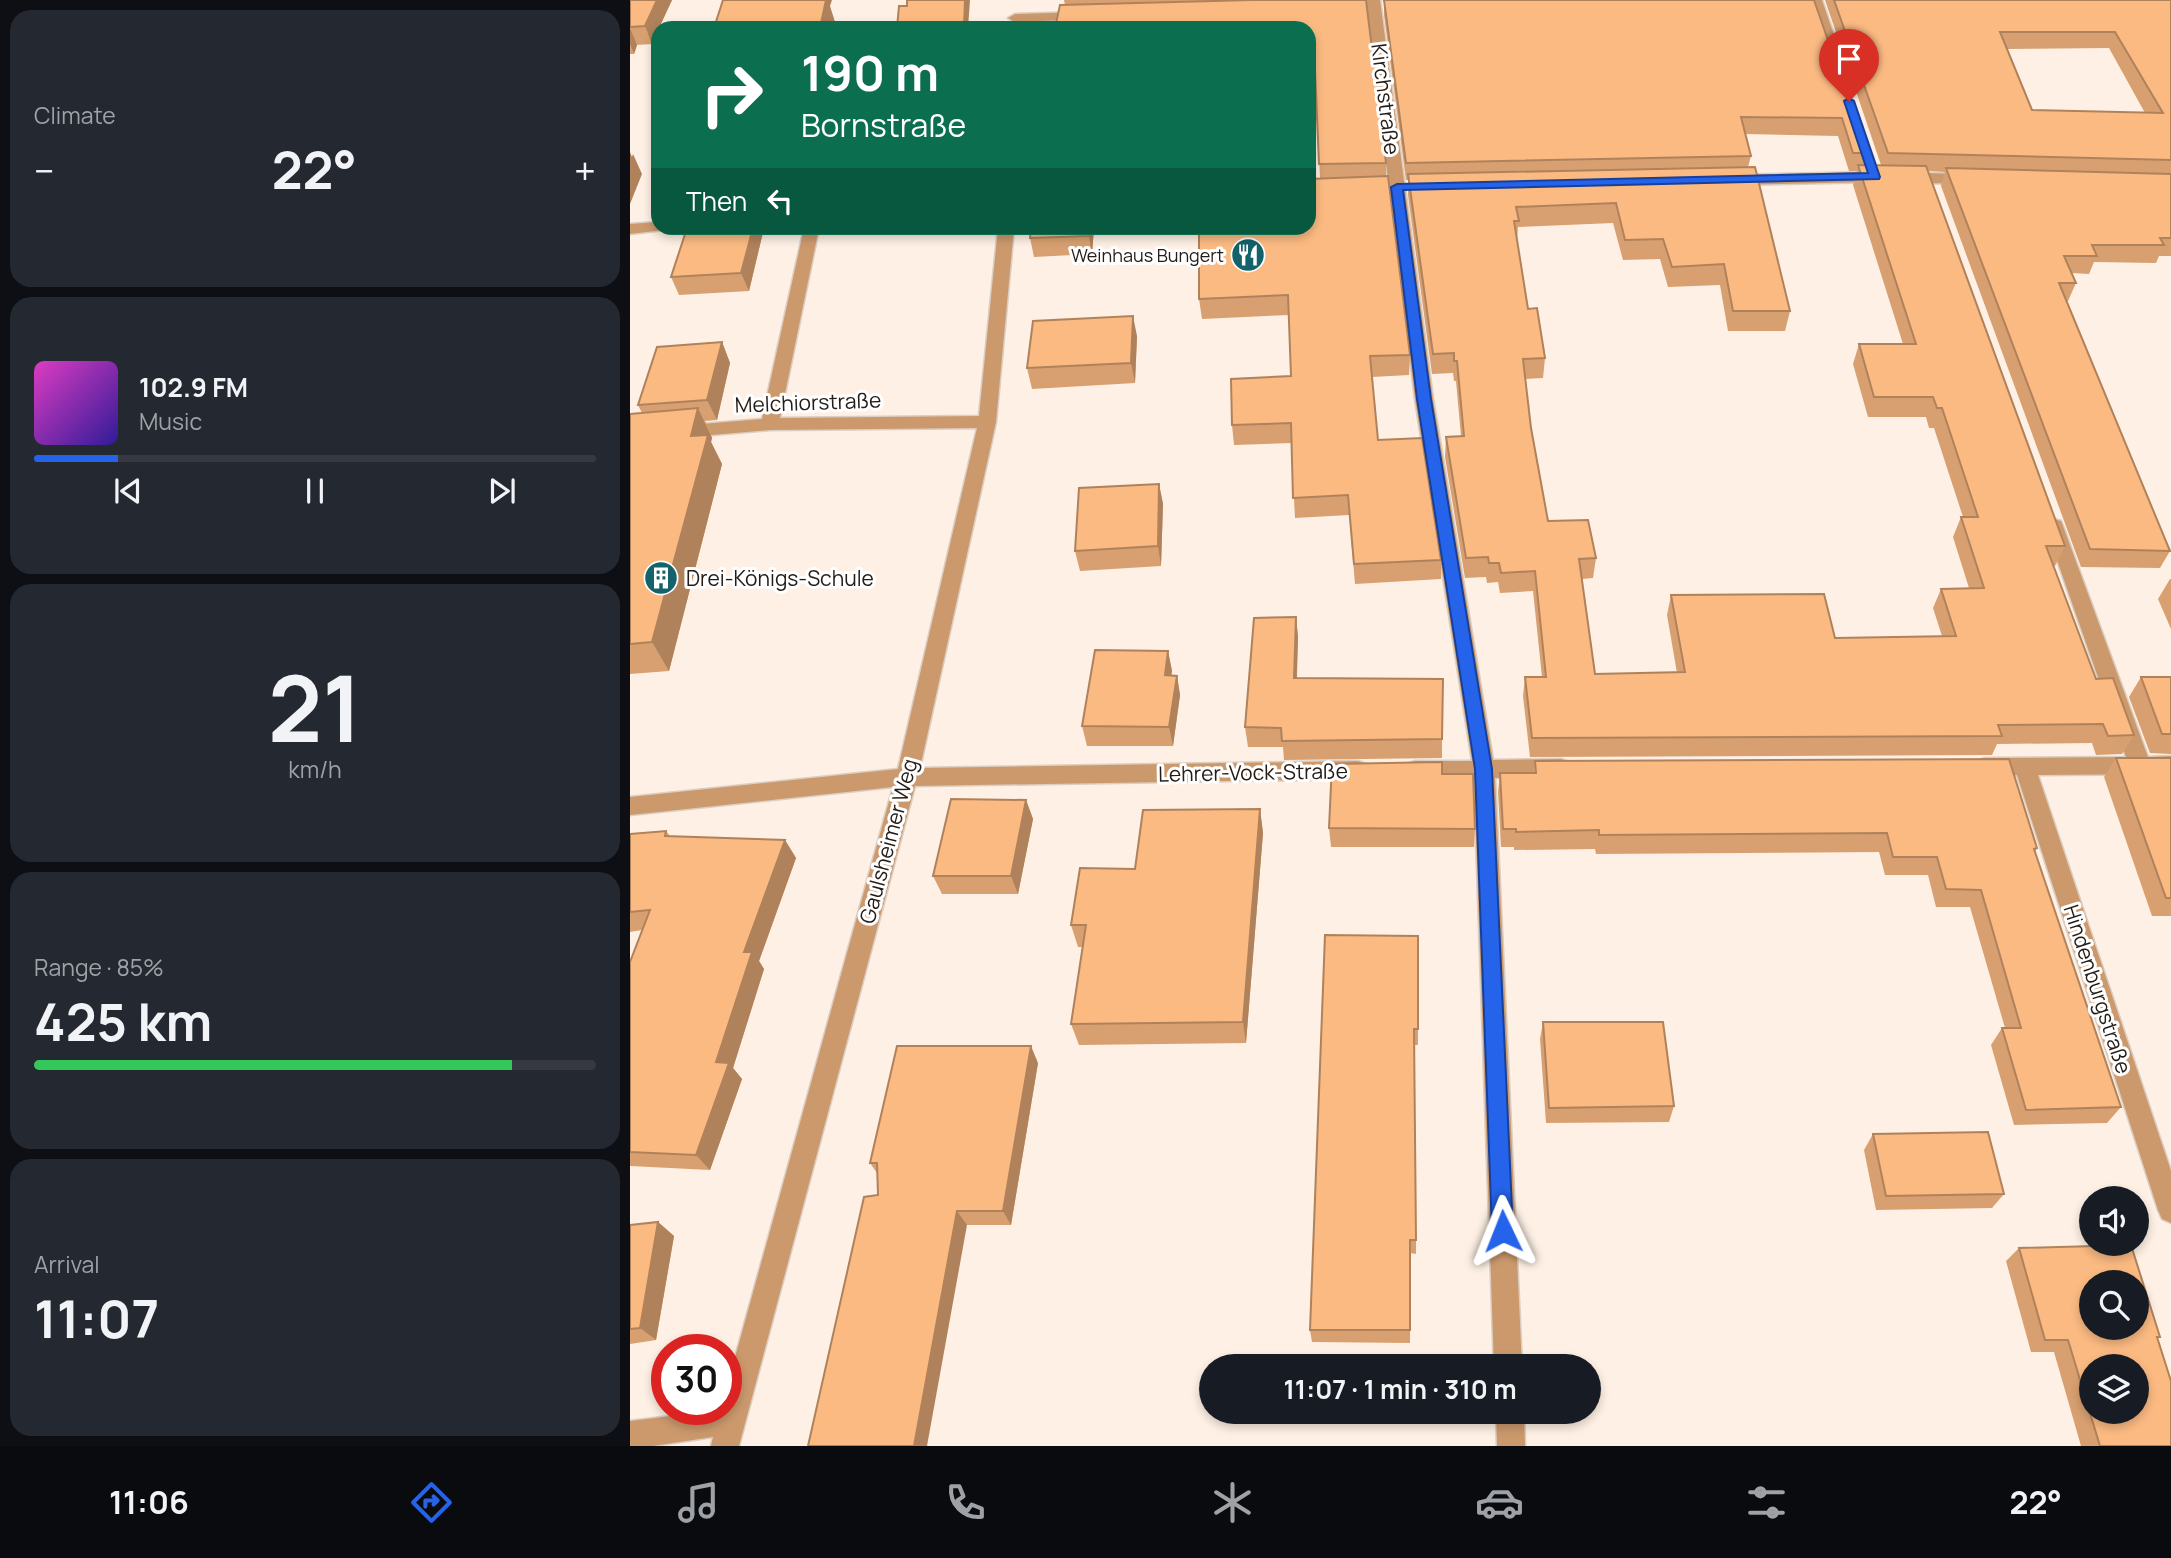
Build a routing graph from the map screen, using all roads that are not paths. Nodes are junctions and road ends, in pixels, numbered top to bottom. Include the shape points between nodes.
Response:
1 (1018, 0) edge
2 (1815, 0) edge
3 (1374, 6) edge
4 (1098, 16) edge
5 (1015, 21) edge
6 (1039, 21) edge
7 (1853, 114) edge
8 (1711, 180) edge
9 (1982, 180) edge
10 (651, 228) edge
11 (630, 229) edge
12 (810, 235) edge
13 (1005, 235) edge
14 (987, 422) junction
15 (770, 424) junction
16 (630, 436) edge
17 (2046, 504) edge
18 (2140, 765) junction
19 (2171, 765) edge
20 (1970, 767) edge
21 (2025, 767) junction
22 (1581, 768) edge
23 (1484, 769) junction
24 (906, 777) junction
25 (630, 806) edge
26 (2171, 1210) edge
27 (1507, 1354) edge
28 (1510, 1424) edge
29 (728, 1433) edge
30 (630, 1435) edge
31 (1511, 1446) edge

1 - 5 street
2 - 7 street
3 - 23 street, Kirchstraße via 1424,399
4 - 6 street
8 - 9 street via 1873,170 1930,185
10 - 11 street
12 - 15 street
13 - 14 street, Gaulsheimer Weg
14 - 15 street, Melchiorstraße
14 - 24 street, Gaulsheimer Weg
15 - 16 street, Melchiorstraße
17 - 18 street
18 - 19 street
18 - 21 street
20 - 21 street
21 - 26 street, Hindenburgstraße
22 - 23 street, Lehrer-Vock-Straße
23 - 24 street, Lehrer-Vock-Straße
23 - 27 street, Kirchstraße
24 - 25 street, Lehrer-Vock-Straße
24 - 29 street, Gaulsheimer Weg
28 - 31 street
29 - 30 street

